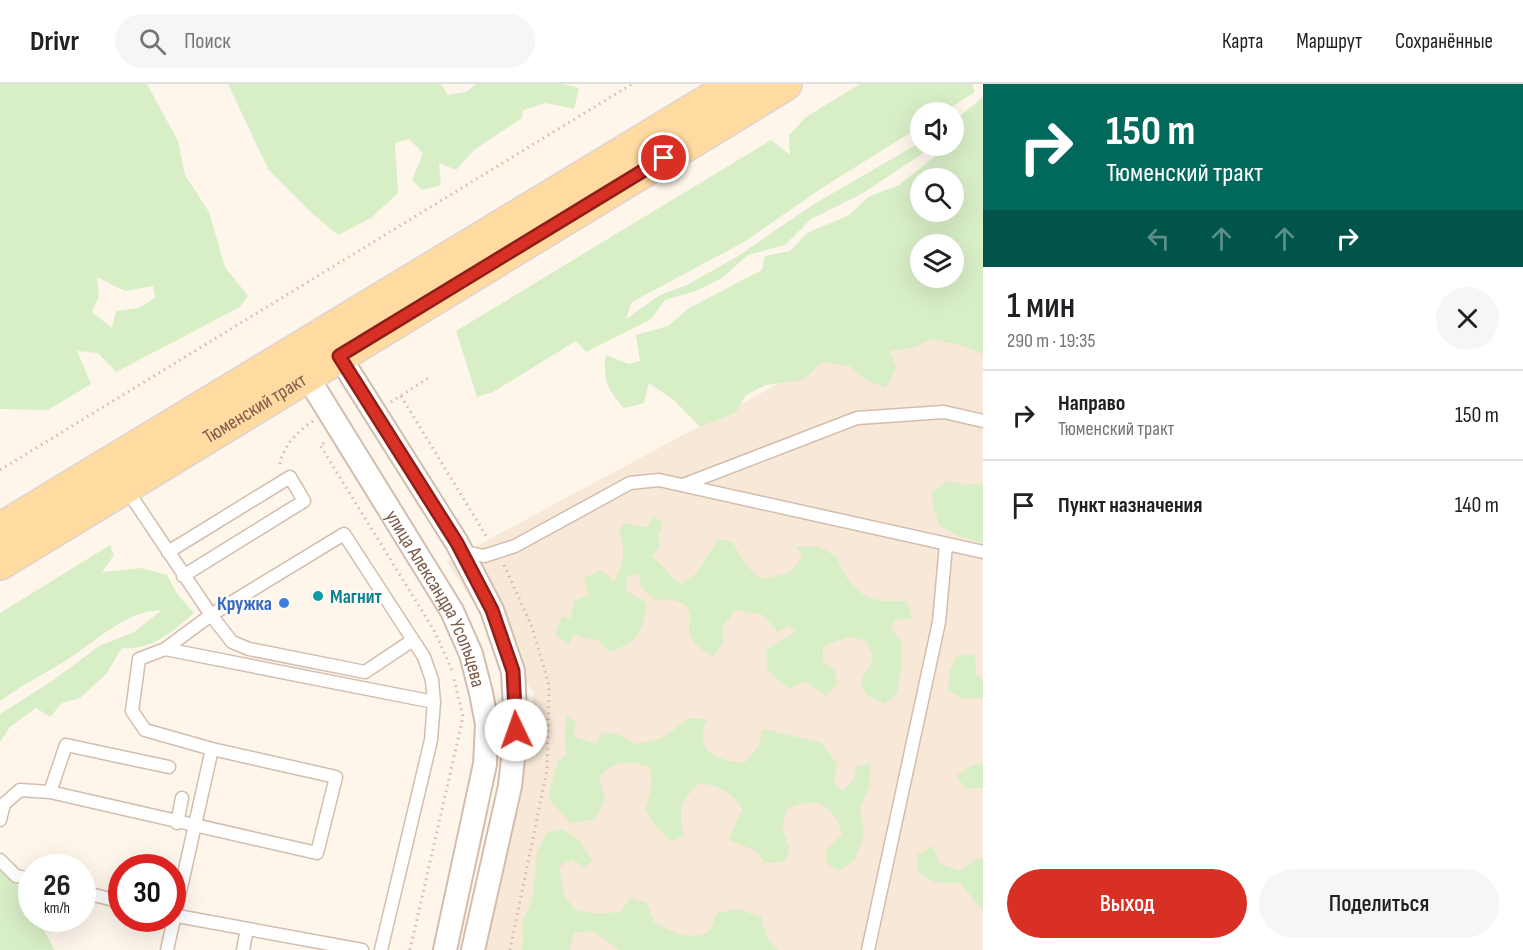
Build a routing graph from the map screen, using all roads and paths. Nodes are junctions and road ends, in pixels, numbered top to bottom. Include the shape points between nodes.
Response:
1 (632, 84) edge
2 (737, 84) edge
3 (786, 84) edge
4 (339, 356) junction
5 (307, 376) junction
6 (329, 411) junction
7 (983, 421) edge
8 (0, 471) edge
9 (278, 484) junction
10 (682, 485) junction
11 (125, 487) junction
12 (0, 530) edge
13 (457, 543) junction
14 (946, 545) junction
15 (168, 552) junction
16 (983, 552) edge
17 (0, 563) edge
18 (183, 576) junction
19 (211, 615) junction
20 (413, 640) junction
21 (165, 649) junction
22 (434, 702) junction
23 (212, 749) junction
24 (169, 767) dead end
25 (50, 792) junction
26 (182, 798) dead end
27 (0, 820) edge
28 (177, 823) junction
29 (196, 827) junction
30 (0, 860) edge
31 (186, 867) edge
32 (18, 876) edge
33 (186, 917) edge
34 (247, 929) junction
35 (171, 932) edge
36 (168, 950) edge
37 (243, 950) edge
38 (362, 950) edge
39 (381, 950) edge
40 (445, 950) edge
41 (473, 950) edge
42 (867, 950) edge

1 - 8 path
2 - 12 main road, Тюменский тракт
3 - 4 main road, Тюменский тракт
4 - 5 main road, Тюменский тракт
4 - 13 street, улица Александра Усольцева
5 - 6 street, улица Александра Усольцева
5 - 11 main road, Тюменский тракт
6 - 9 path via 300,429 281,455
6 - 40 street, улица Александра Усольцева via 452,611 471,654 481,693 487,724 485,764
7 - 10 lane via 944,412 857,418
9 - 15 lane
9 - 18 lane via 290,477 304,501
10 - 13 lane via 659,480 630,483 514,546 484,556 465,552
10 - 14 lane
11 - 15 lane
11 - 17 main road, Тюменский тракт
13 - 41 street, улица Александра Усольцева via 492,610 513,671 516,730 510,786
14 - 16 lane
14 - 42 lane via 939,622
15 - 18 lane
18 - 19 lane
19 - 20 lane via 232,642 249,649 364,672
19 - 20 lane via 344,534
19 - 21 lane
20 - 22 lane via 432,680
21 - 22 lane
21 - 23 lane via 139,658 132,711 145,730
22 - 39 lane via 431,740
23 - 29 lane
23 - 29 lane via 336,777 317,853
24 - 25 lane via 66,745
25 - 27 lane via 20,790 4,804
25 - 28 lane
26 - 28 lane
28 - 29 lane
29 - 31 lane
30 - 32 lane
33 - 34 lane
34 - 37 lane
34 - 38 lane
35 - 36 lane

